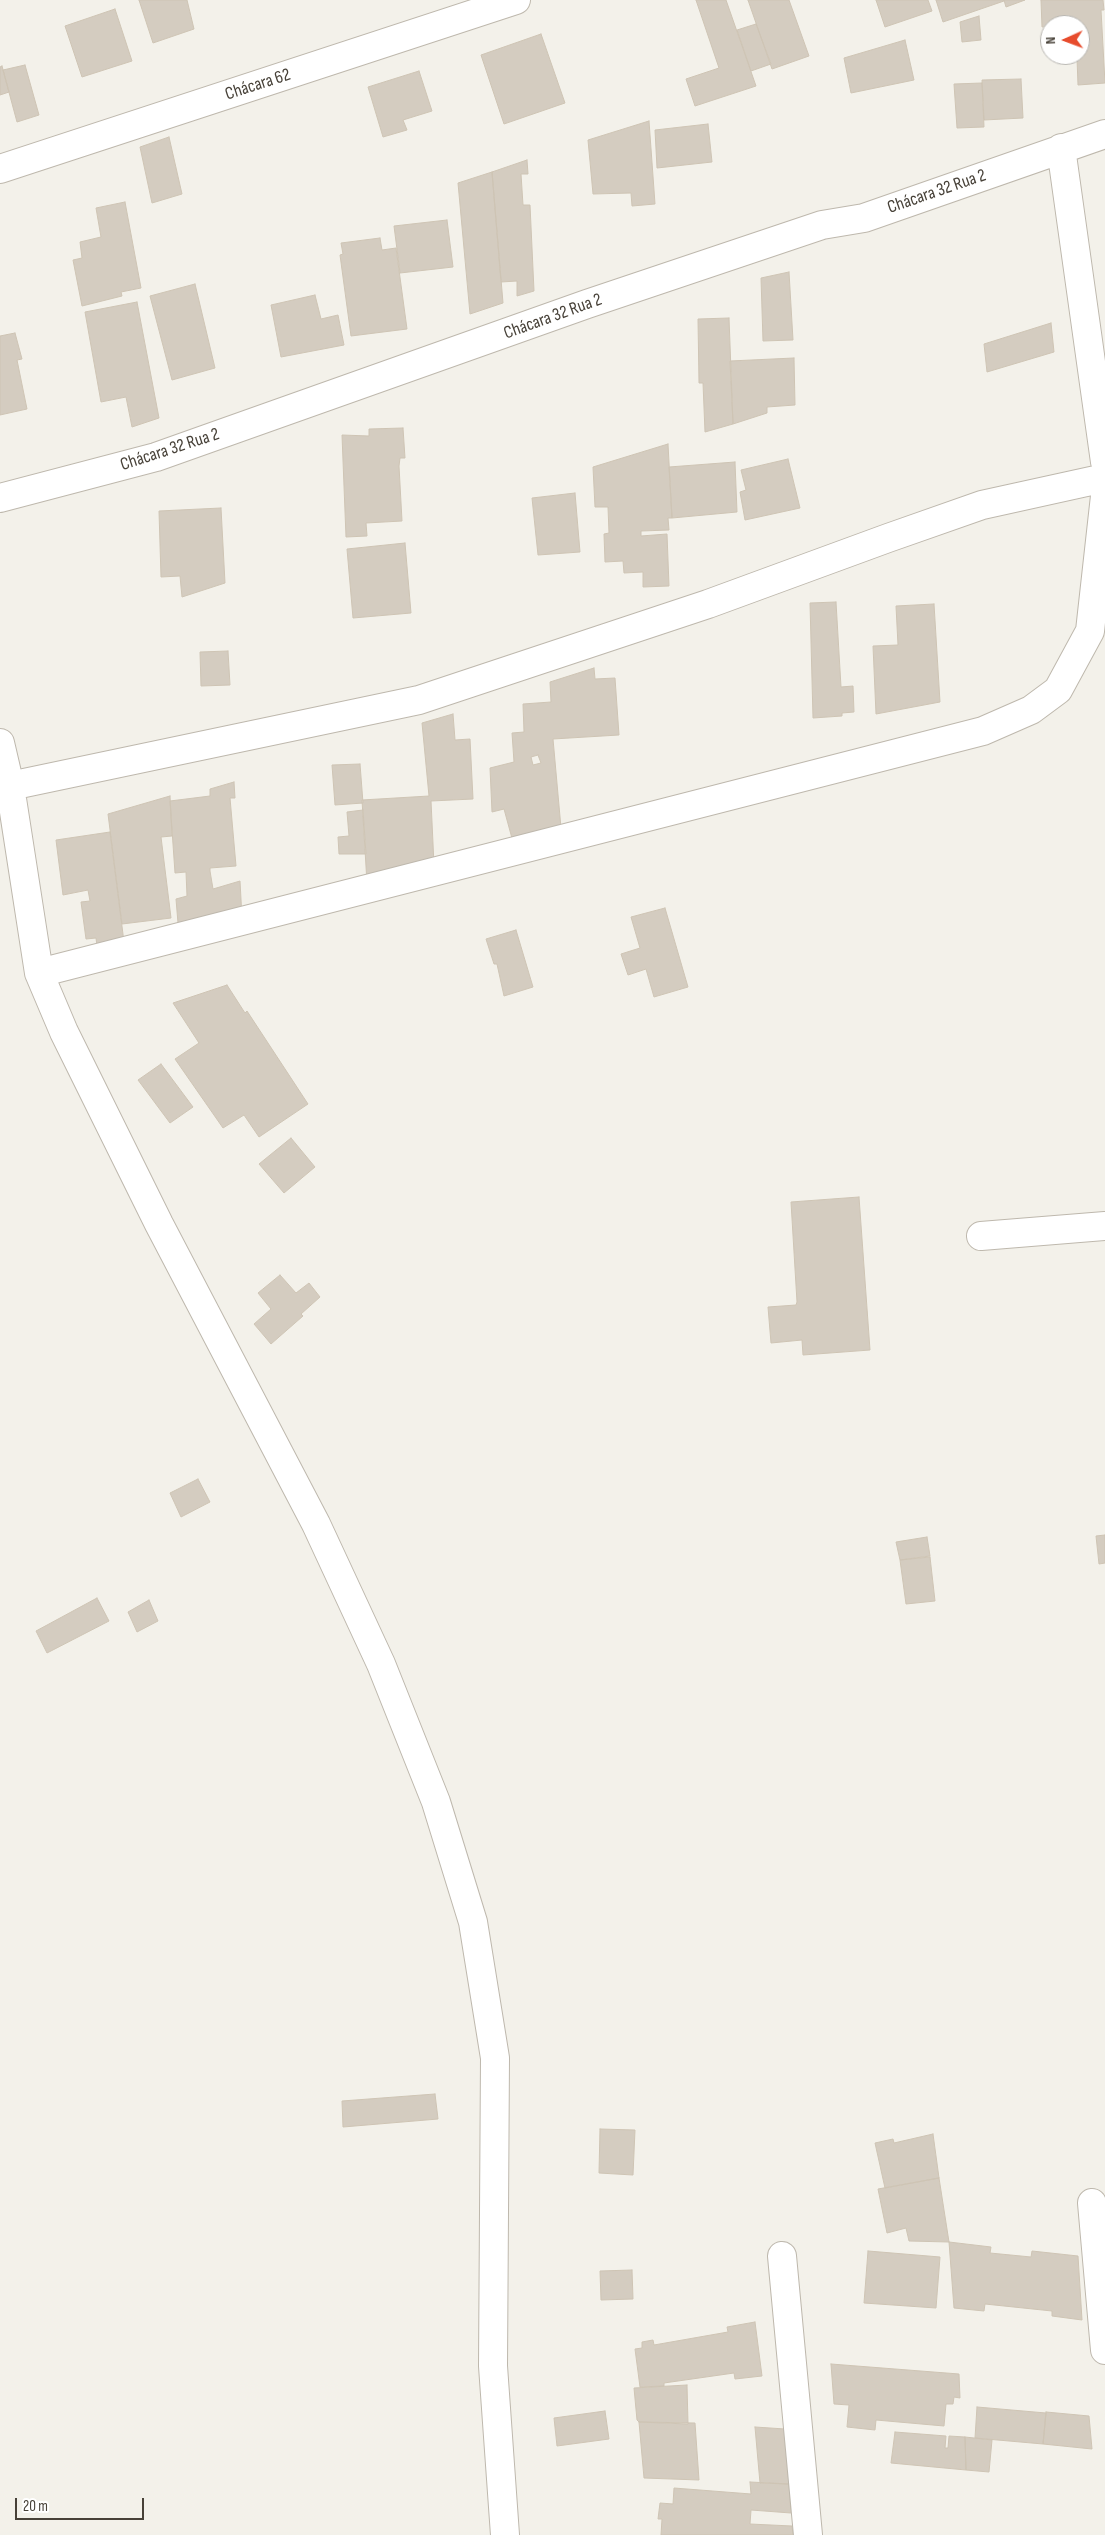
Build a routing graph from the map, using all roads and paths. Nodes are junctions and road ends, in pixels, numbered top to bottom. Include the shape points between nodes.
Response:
1 (516, 0) edge
2 (1105, 134) edge
3 (1061, 148) junction
4 (0, 169) edge
5 (1105, 462) edge
6 (1105, 478) edge
7 (1105, 496) edge
8 (0, 498) edge
9 (0, 744) edge
10 (10, 786) junction
11 (7, 817) edge
12 (39, 973) junction
13 (1105, 1226) edge
14 (981, 1236) dead end
15 (1092, 2203) dead end
16 (782, 2256) dead end
17 (1105, 2350) edge
18 (505, 2535) edge
19 (808, 2535) edge

1 - 4 street, Chácara 62
2 - 3 street, Chácara 32 Rua 2
3 - 5 street
3 - 8 street, Chácara 32 Rua 2 via 864,218 822,225 587,304 156,457
6 - 10 street via 982,505 708,604 419,700
7 - 12 street via 1090,631 1058,690 1031,710 984,731
9 - 10 street
10 - 11 street
11 - 12 street
12 - 18 street via 64,1032 159,1224 316,1524 377,1655 436,1802 473,1922 495,2058 493,2366
13 - 14 street
15 - 17 street
16 - 19 street

